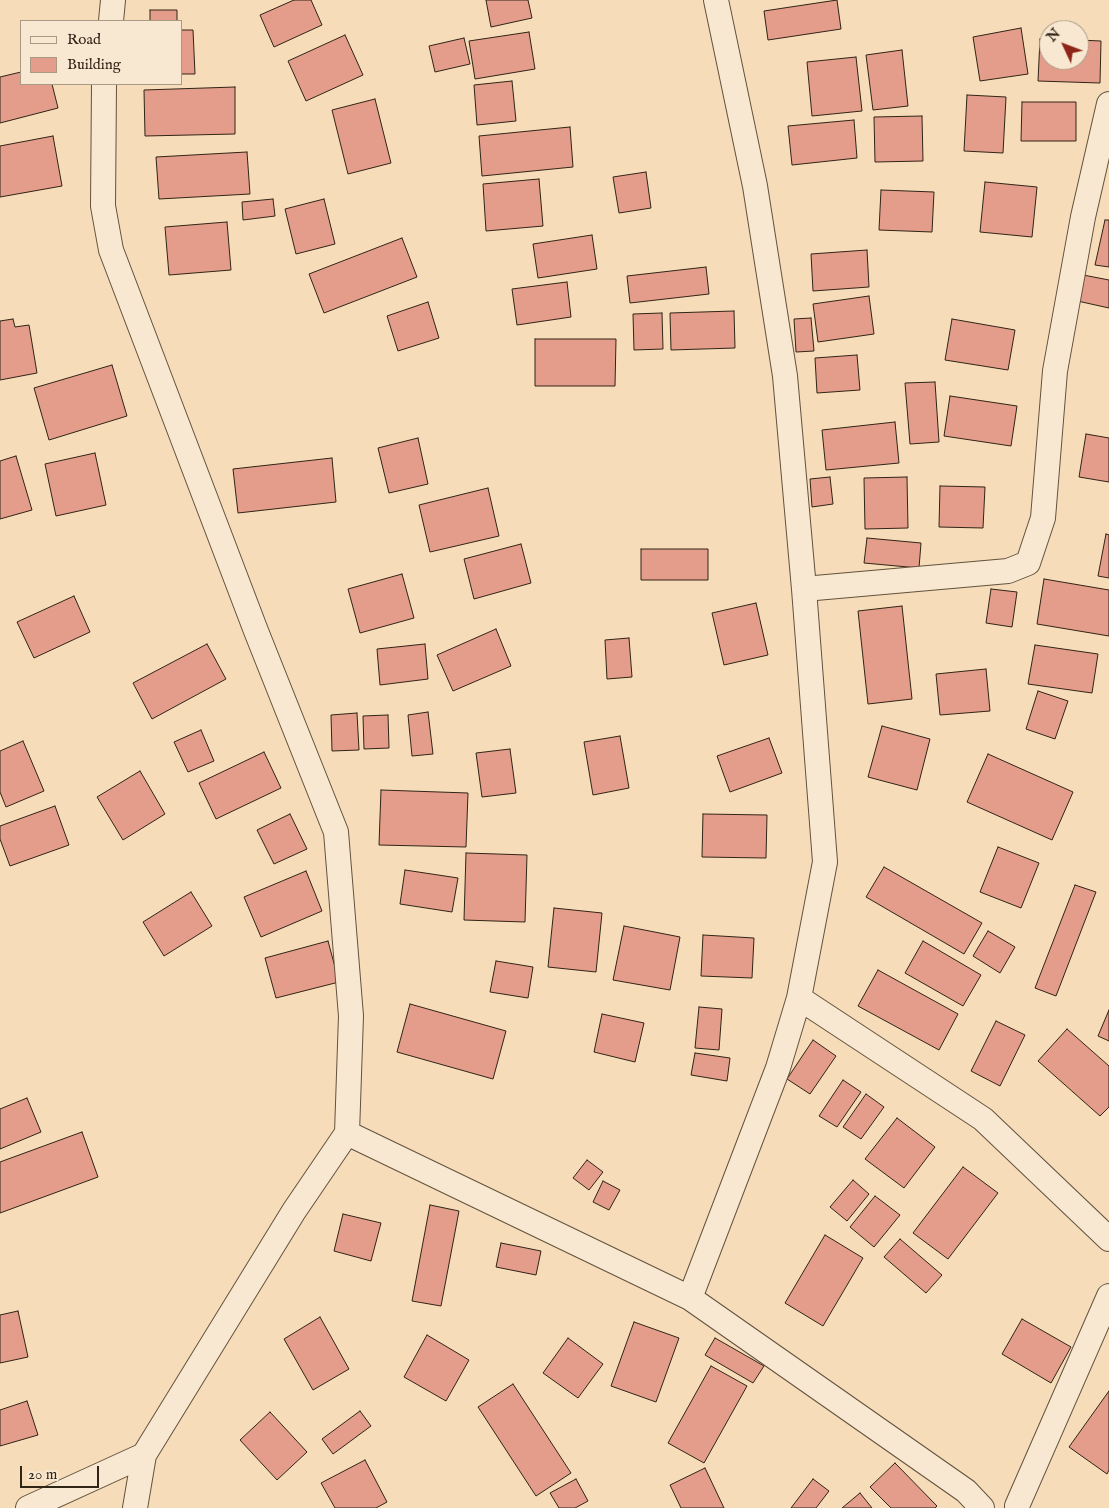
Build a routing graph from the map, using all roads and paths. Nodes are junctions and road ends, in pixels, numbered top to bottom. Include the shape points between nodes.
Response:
1 (113, 0) edge
2 (716, 0) edge
3 (111, 20) edge
4 (104, 85) edge
5 (1109, 104) edge
6 (804, 589) junction
7 (799, 998) junction
8 (347, 1133) junction
9 (1109, 1240) edge
10 (1109, 1296) edge
11 (690, 1298) junction
12 (144, 1455) junction
13 (1017, 1507) edge
14 (28, 1508) edge
15 (135, 1508) edge
16 (982, 1508) edge

1 - 3 street
2 - 6 street via 755,186 785,376
4 - 8 street via 103,206 112,250 336,832 351,1016
5 - 6 street via 1082,217 1054,371 1043,518 1028,563 1008,571
6 - 7 street via 825,862
7 - 9 street via 983,1119
7 - 11 street via 778,1068
8 - 11 street
8 - 12 street via 294,1211
10 - 13 street
11 - 16 street via 966,1491
12 - 14 street
12 - 15 street

